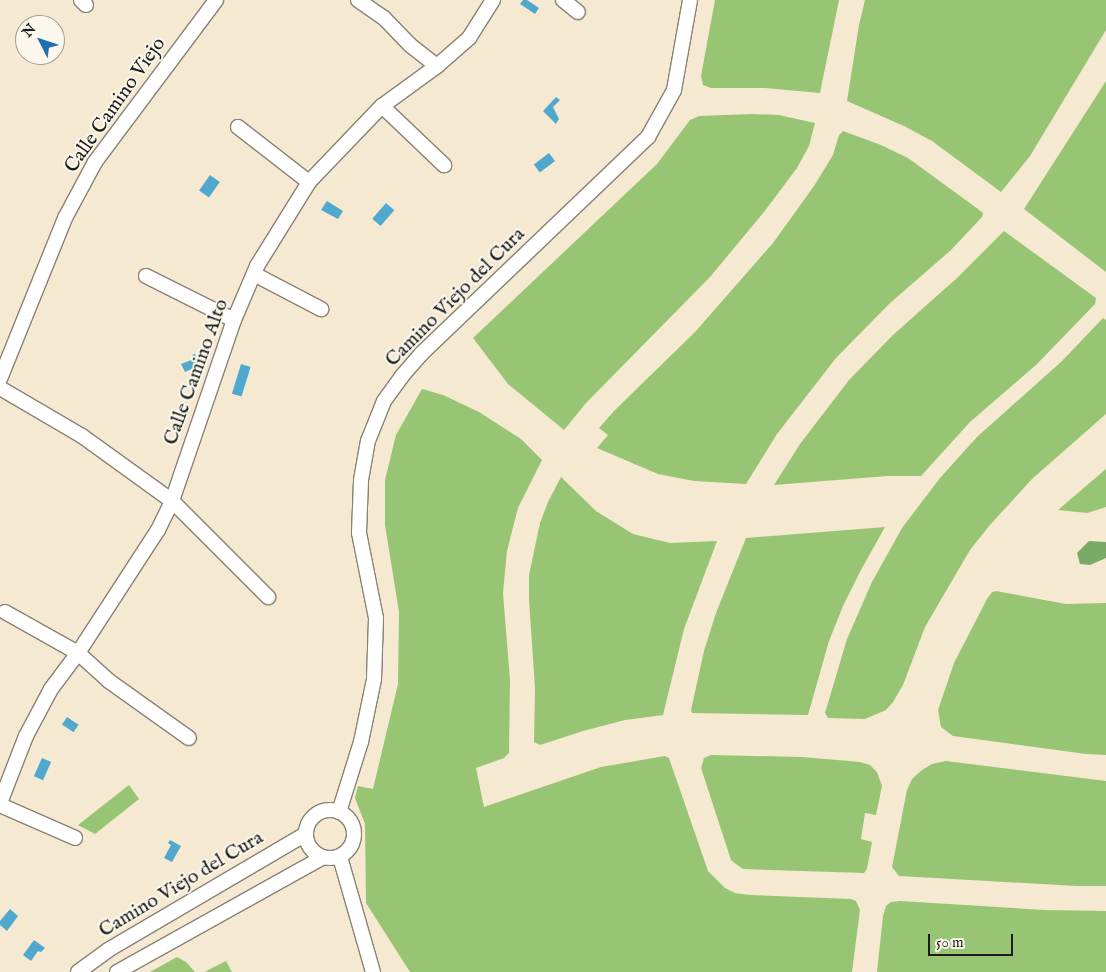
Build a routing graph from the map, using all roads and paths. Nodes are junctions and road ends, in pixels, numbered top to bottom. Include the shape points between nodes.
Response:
1 (216, 0) edge
2 (358, 0) edge
3 (493, 0) edge
4 (563, 0) edge
5 (690, 0) edge
6 (578, 12) dead end
7 (438, 66) junction
8 (382, 106) junction
9 (238, 127) dead end
10 (444, 165) dead end
11 (309, 182) junction
12 (254, 274) junction
13 (146, 276) dead end
14 (321, 309) dead end
15 (234, 320) junction
16 (0, 379) edge
17 (0, 388) edge
18 (172, 501) junction
19 (268, 597) dead end
20 (4, 612) dead end
21 (78, 653) junction
22 (189, 738) dead end
23 (0, 804) edge
24 (339, 812) junction
25 (306, 834) junction
26 (75, 838) dead end
27 (340, 857) junction
28 (322, 858) junction
29 (78, 972) edge
30 (117, 972) edge
31 (373, 972) edge

1 - 16 street, Calle Camino Viejo via 95,162 65,218
2 - 7 street via 384,18 410,45
3 - 7 street, Calle Camino Alto via 469,38
4 - 6 street
5 - 24 street, Camino Viejo del Cura via 674,90 648,137 422,353 384,401 368,441 360,480 359,533 376,618 374,679 361,742
7 - 8 street, Calle Camino Alto
8 - 10 street
8 - 11 street, Calle Camino Alto
9 - 11 street
11 - 12 street, Calle Camino Alto
12 - 14 street
12 - 15 street, Calle Camino Alto
13 - 15 street
15 - 18 street, Calle Camino Alto
17 - 18 street via 82,436
18 - 19 street
18 - 21 street, Calle Camino Alto via 158,530
20 - 21 street
21 - 22 street via 109,681
21 - 23 street, Calle Camino Alto via 51,689 26,736
23 - 26 street
24 - 25 street via 330,810 313,817
24 - 27 street via 352,824 354,834 353,843
25 - 28 street via 308,844
25 - 29 street, Camino Viejo del Cura via 108,950
27 - 28 street
27 - 31 street
28 - 30 street

